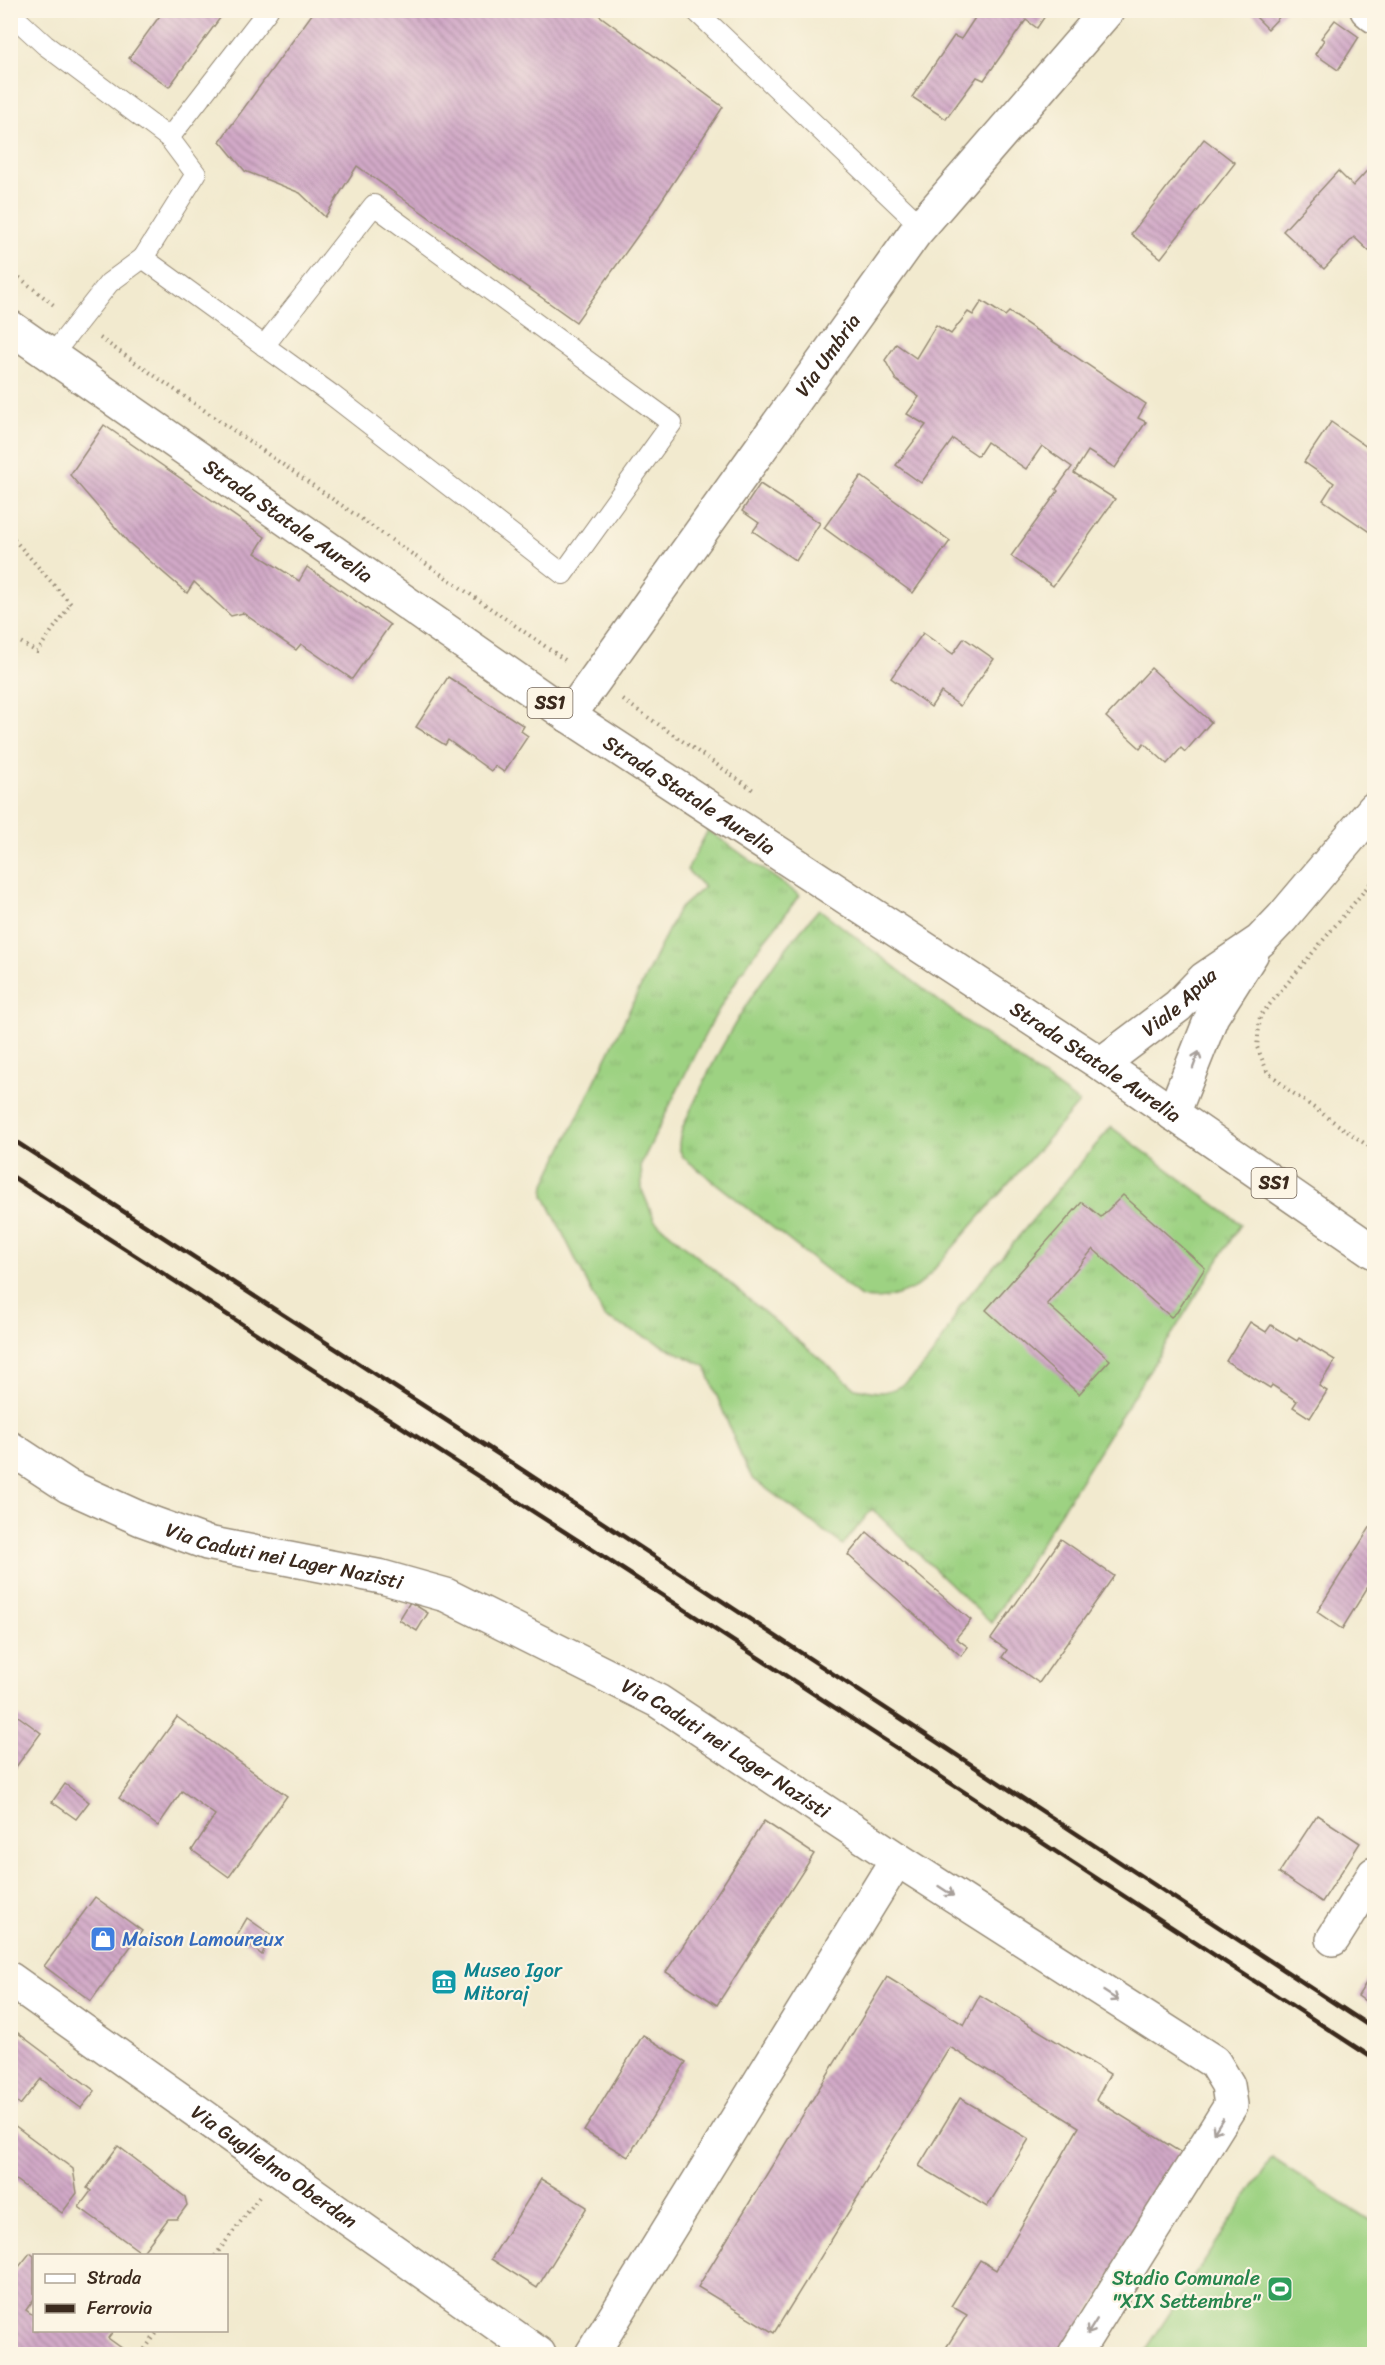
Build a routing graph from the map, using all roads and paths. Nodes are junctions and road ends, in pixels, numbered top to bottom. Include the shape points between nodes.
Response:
1 (268, 10) edge
2 (695, 10) edge
3 (1108, 10) edge
4 (1367, 10) edge
5 (10, 13) edge
6 (1374, 16) edge
7 (169, 138) junction
8 (921, 226) junction
9 (143, 258) junction
10 (10, 270) edge
11 (78, 323) junction
12 (10, 327) edge
13 (264, 346) junction
14 (53, 354) junction
15 (10, 535) edge
16 (10, 636) edge
17 (594, 681) junction
18 (569, 716) junction
19 (761, 796) dead end
20 (1374, 808) edge
21 (1374, 879) edge
22 (1260, 941) junction
23 (1101, 1064) junction
24 (1173, 1114) junction
25 (1374, 1150) edge
26 (1374, 1252) edge
27 (10, 1448) edge
28 (897, 1859) junction
29 (1374, 1875) edge
30 (1333, 1939) dead end
31 (10, 1979) edge
32 (279, 2170) junction
33 (216, 2254) edge
34 (158, 2332) edge
35 (141, 2355) edge
36 (539, 2355) edge
37 (592, 2355) edge
38 (1075, 2355) edge

1 - 7 lane
2 - 8 lane
3 - 8 street, Via Umbria
4 - 6 street
5 - 7 lane via 45,45
7 - 9 lane via 196,174
8 - 17 street, Via Umbria
9 - 11 lane via 109,283
9 - 13 lane
10 - 11 path
11 - 14 lane
11 - 17 path
12 - 14 street, Strada Statale Aurelia / SS1
13 - 13 lane via 563,574 672,423 374,205
14 - 18 street, Strada Statale Aurelia / SS1
15 - 16 path via 71,604 37,652
17 - 18 street, Via Umbria
17 - 19 path
18 - 23 street, Strada Statale Aurelia / SS1
20 - 22 street, Viale Apua
21 - 25 path via 1260,1016 1257,1047 1268,1071 1290,1091
22 - 23 street, Viale Apua via 1204,979 1178,1006
24 -> 22 street, Viale Apua via 1212,1016
23 - 24 street, Strada Statale Aurelia / SS1
24 - 26 street, Strada Statale Aurelia / SS1
27 - 28 street, Via Caduti nei Lager Nazisti via 68,1486 207,1543 382,1576 446,1595 658,1701
28 - 37 street
28 -> 38 street, Via Caduti nei Lager Nazisti via 1214,2062 1228,2085 1231,2104
29 - 30 street
31 - 32 street, Via Guglielmo Oberdan
32 - 33 path
32 - 36 street, Via Guglielmo Oberdan
34 - 35 path

